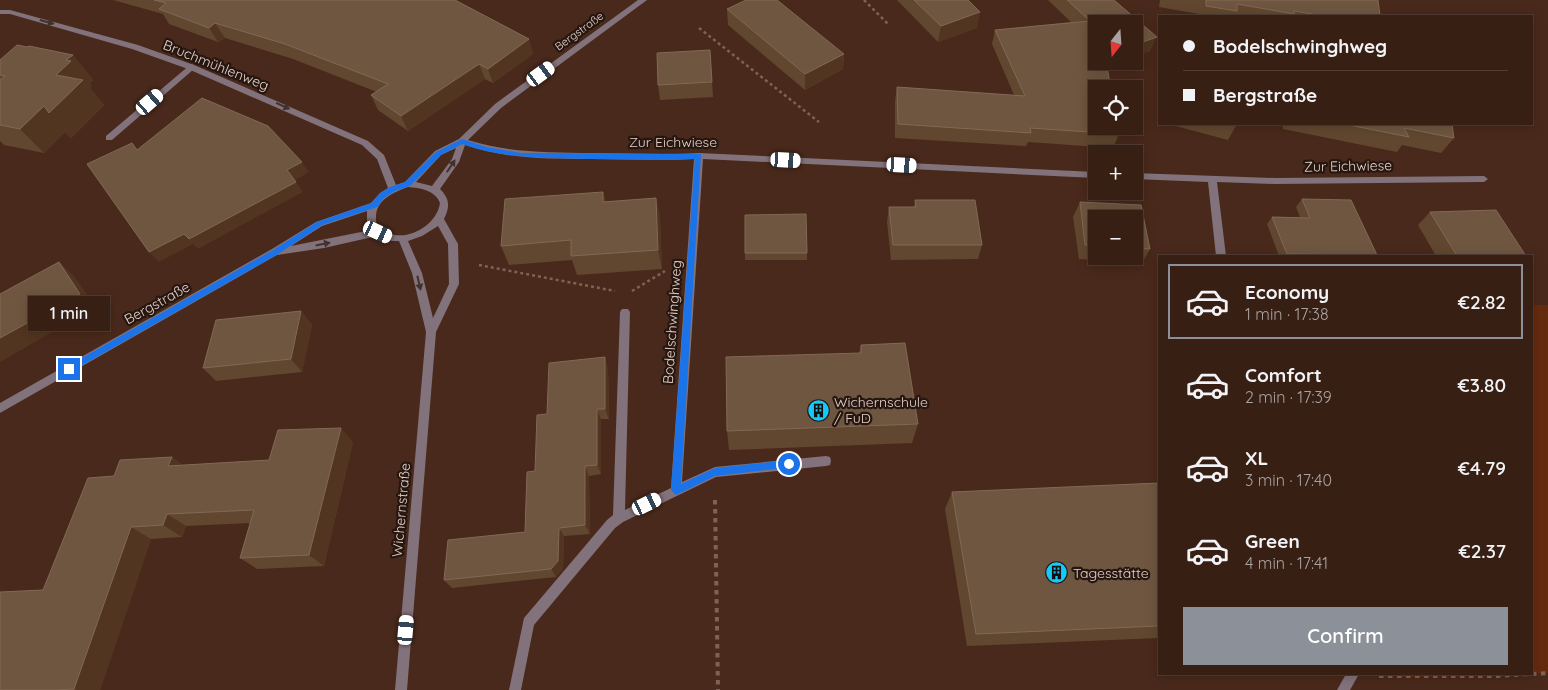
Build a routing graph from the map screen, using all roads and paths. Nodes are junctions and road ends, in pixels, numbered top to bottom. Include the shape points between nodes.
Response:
1 (644, 0) edge
2 (864, 0) edge
3 (0, 12) edge
4 (889, 25) dead end
5 (699, 28) dead end
6 (191, 67) junction
7 (820, 122) dead end
8 (109, 138) dead end
9 (462, 141) junction
10 (699, 156) junction
11 (1088, 175) edge
12 (1143, 176) edge
13 (1484, 179) dead end
14 (1212, 180) junction
15 (408, 184) junction
16 (393, 189) junction
17 (435, 189) junction
18 (374, 205) junction
19 (439, 219) junction
20 (378, 232) junction
21 (402, 238) junction
22 (275, 252) junction
23 (1221, 255) edge
24 (487, 265) dead end
25 (671, 267) dead end
26 (628, 294) junction
27 (625, 312) joint
28 (430, 332) junction
29 (0, 408) edge
30 (826, 461) dead end
31 (715, 472) junction
32 (676, 490) junction
33 (619, 518) junction
34 (1548, 673) edge
35 (1533, 674) edge
36 (1352, 675) edge
37 (1374, 675) edge
38 (1515, 675) edge
39 (401, 690) edge
40 (515, 690) edge
41 (718, 690) edge
42 (1343, 690) edge

1 - 9 street, Bergstraße via 498,106
2 - 4 path
3 -> 6 street, Bruchmühlenweg via 10,12 135,47
5 - 7 path
6 - 8 street
6 -> 16 street, Bruchmühlenweg via 365,143 381,157
9 - 10 street, Zur Eichwiese via 485,150 521,155
9 - 15 street, Bergstraße via 438,153
17 -> 9 street, Bergstraße via 456,160
10 - 11 street, Zur Eichwiese
10 - 32 street, Bodelschwinghweg
12 - 14 street, Zur Eichwiese
13 - 14 street, Zur Eichwiese
14 - 23 street
15 - 16 street, Bergstraße
15 - 17 street, Bergstraße via 423,184
16 - 18 street, Bergstraße
17 - 19 street via 443,198 444,209
18 - 20 street via 372,224
18 - 22 street, Bergstraße via 319,224
19 - 21 street via 430,228
19 - 28 street, Wichernstraße via 453,244 454,284
20 - 21 street, Bergstraße
22 -> 20 street, Bergstraße
21 -> 28 street, Wichernstraße via 417,273
22 - 29 street, Bergstraße
24 - 26 path
25 - 26 path
26 - 27 path
27 - 33 street
28 - 39 street, Wichernstraße
30 - 31 street
31 - 32 street
31 - 41 path
32 - 33 street
33 - 40 street via 528,622
34 - 35 path
36 - 42 street
37 - 38 path

